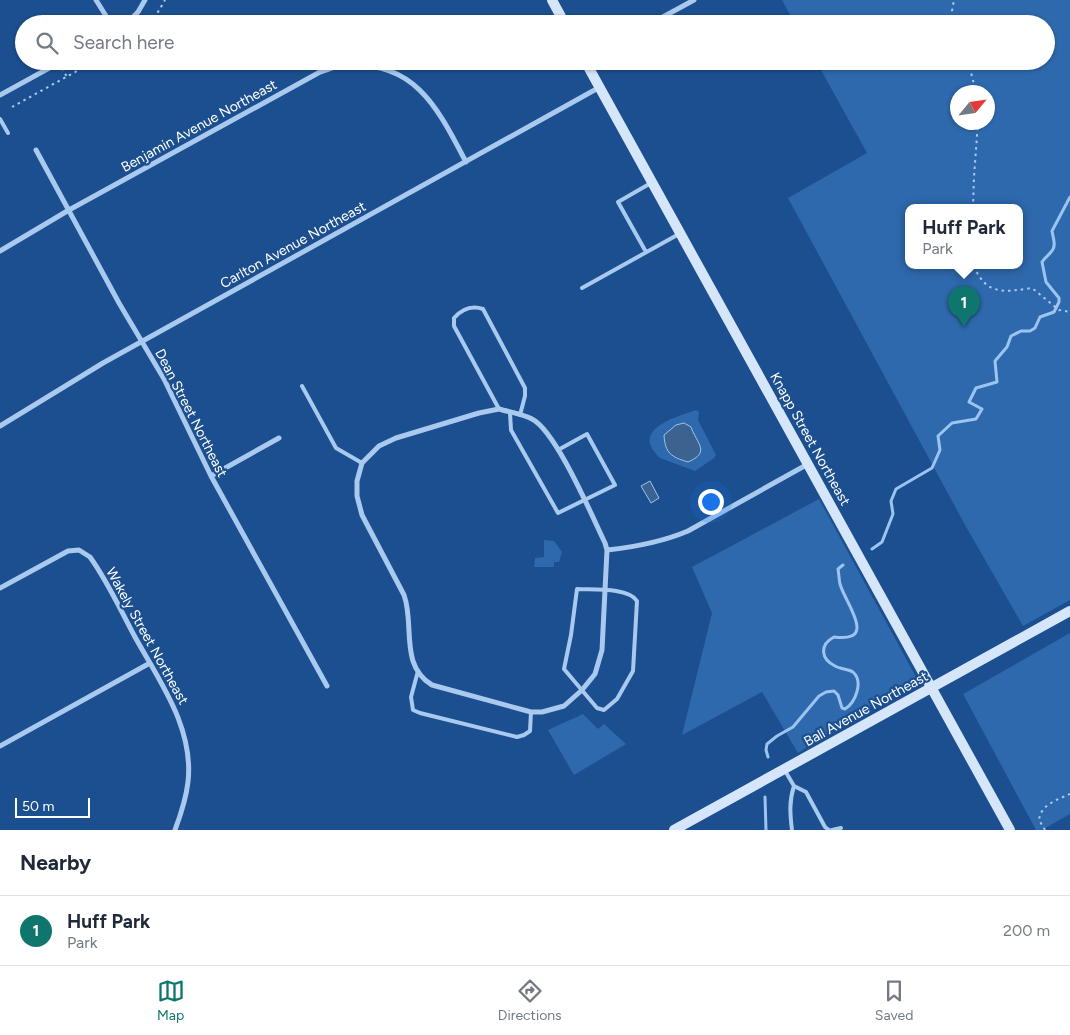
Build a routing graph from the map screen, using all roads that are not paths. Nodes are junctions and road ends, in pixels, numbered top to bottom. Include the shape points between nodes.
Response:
1 (96, 0) edge
2 (145, 0) edge
3 (552, 0) edge
4 (694, 0) edge
5 (105, 15) edge
6 (135, 15) edge
7 (560, 15) edge
8 (666, 15) edge
9 (46, 70) edge
10 (327, 70) edge
11 (385, 70) edge
12 (590, 70) edge
13 (600, 87) junction
14 (0, 95) edge
15 (0, 118) edge
16 (8, 133) dead end
17 (36, 150) dead end
18 (466, 162) junction
19 (653, 182) junction
20 (69, 210) junction
21 (681, 233) junction
22 (0, 251) edge
23 (646, 252) junction
24 (582, 288) dead end
25 (142, 342) junction
26 (302, 386) dead end
27 (498, 409) junction
28 (510, 412) junction
29 (520, 415) junction
30 (0, 426) edge
31 (279, 438) dead end
32 (558, 450) junction
33 (362, 463) junction
34 (809, 464) junction
35 (211, 476) junction
36 (585, 501) junction
37 (607, 550) junction
38 (0, 588) edge
39 (605, 590) junction
40 (1070, 611) edge
41 (150, 663) junction
42 (418, 671) junction
43 (327, 686) dead end
44 (932, 688) junction
45 (582, 690) junction
46 (531, 712) junction
47 (0, 746) edge
48 (784, 769) junction
49 (794, 786) junction
50 (840, 828) dead end
51 (175, 830) edge
52 (674, 830) edge
53 (792, 830) edge
54 (831, 830) edge
55 (1010, 830) edge

1 - 5 street
2 - 6 street
3 - 7 main road
4 - 8 street
9 - 14 street
10 - 20 street, Benjamin Avenue Northeast
11 - 18 street, Benjamin Avenue Northeast via 405,77 424,94 440,114
12 - 13 main road, Knapp Street Northeast
13 - 18 street, Carlton Avenue Northeast
13 - 19 main road, Knapp Street Northeast
15 - 16 lane
17 - 20 street, Dean Street Northeast
18 - 25 street, Carlton Avenue Northeast
19 - 21 main road, Knapp Street Northeast
19 - 23 lane via 618,202
20 - 22 street, Benjamin Avenue Northeast
20 - 25 street, Dean Street Northeast
21 - 23 lane
21 - 34 main road, Knapp Street Northeast
23 - 24 lane
25 - 30 street, Carlton Avenue Northeast via 103,362
25 - 35 street, Dean Street Northeast via 164,379
26 - 33 lane via 336,448
27 - 28 street
27 - 29 lane via 454,326 458,313 471,307 483,310 525,388
27 - 33 street via 396,438 379,446
28 - 29 street
28 - 36 lane via 511,430 558,513
29 - 32 street via 532,419 548,433
31 - 35 street
32 - 36 street
32 - 36 lane via 587,434 615,485
33 - 42 street via 357,496 362,514 404,594 410,619 408,644
34 - 37 street via 672,538
34 - 44 main road, Knapp Street Northeast
35 - 43 street, Dean Street Northeast
36 - 37 street
37 - 39 street
38 - 41 street, Wakely Street Northeast via 68,551 87,554
39 - 45 street via 602,650 595,674
39 - 45 lane via 577,589 564,669
39 - 45 lane via 630,594 637,601 633,670 617,700 604,710 597,708
40 - 44 main road, Ball Avenue Northeast
41 - 47 street
41 - 51 street, Wakely Street Northeast via 172,704 187,746 187,786
42 - 46 street via 432,685
42 - 46 lane via 410,697 413,710 420,713 517,737 530,731
44 - 48 main road, Ball Avenue Northeast
44 - 55 main road, Knapp Street Northeast
45 - 46 street via 564,706
48 - 49 lane
48 - 52 main road, Ball Avenue Northeast
49 - 53 lane via 790,805
49 - 54 lane via 806,792 825,827
50 - 54 lane

